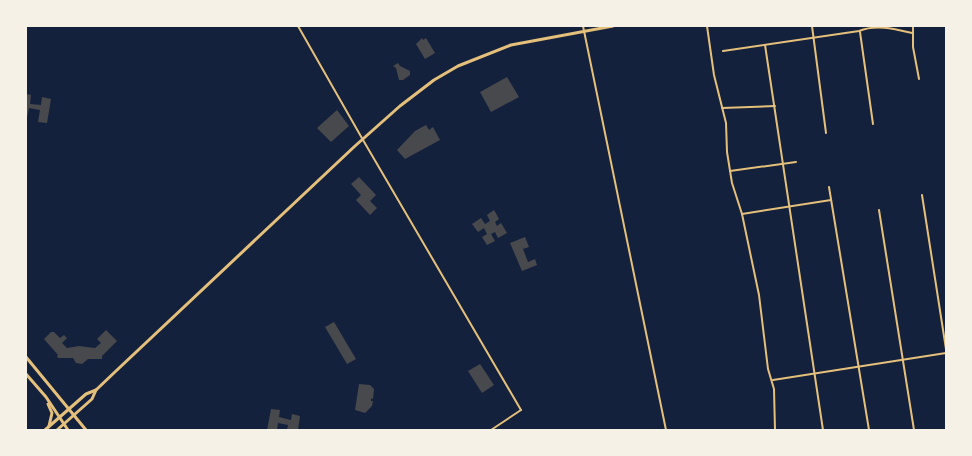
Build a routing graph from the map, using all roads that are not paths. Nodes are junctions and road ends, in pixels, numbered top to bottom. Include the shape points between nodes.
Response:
1 (298, 26) edge
2 (613, 26) edge
3 (707, 26) edge
4 (812, 26) edge
5 (913, 26) edge
6 (583, 28) edge
7 (860, 32) junction
8 (912, 33) junction
9 (813, 38) junction
10 (765, 45) junction
11 (723, 51) dead end
12 (919, 80) dead end
13 (775, 106) junction
14 (722, 108) junction
15 (873, 124) dead end
16 (826, 133) dead end
17 (363, 140) junction
18 (796, 162) dead end
19 (783, 163) junction
20 (730, 171) junction
21 (829, 187) dead end
22 (922, 195) dead end
23 (831, 200) junction
24 (790, 207) junction
25 (879, 210) dead end
26 (742, 214) junction
27 (946, 351) edge
28 (26, 357) edge
29 (902, 359) junction
30 (858, 366) junction
31 (26, 374) edge
32 (814, 374) junction
33 (773, 380) junction
34 (96, 390) junction
35 (43, 394) junction
36 (70, 410) junction
37 (75, 416) junction
38 (60, 418) junction
39 (64, 425) junction
40 (46, 430) edge
41 (57, 430) edge
42 (68, 430) edge
43 (86, 430) edge
44 (491, 430) edge
45 (666, 430) edge
46 (775, 430) edge
47 (823, 430) edge
48 (869, 430) edge
49 (914, 430) edge

1 - 17 street
2 - 6 main road
3 - 14 street
4 - 9 street
5 - 8 street
6 - 17 main road via 511,45 458,66 414,94
6 - 45 street
7 - 8 street via 867,28 890,28
7 - 9 street
7 - 15 street
8 - 12 street
9 - 10 street
9 - 16 street
10 - 11 street
10 - 13 street
13 - 14 street
13 - 19 street
14 - 20 street
17 - 34 main road
17 - 44 street via 521,410
18 - 19 street
19 - 20 street
19 - 24 street
20 - 26 street
21 - 23 street
22 - 27 street
23 - 24 street
23 - 30 street
24 - 26 street
24 - 32 street
25 - 29 street
26 - 33 street via 759,295 769,377
27 - 29 street
28 - 36 main road
29 - 30 street
29 - 49 street
30 - 32 street
30 - 48 street
31 - 35 main road
32 - 33 street
32 - 47 street
33 - 46 street
34 - 36 main road
34 - 37 main road
35 - 38 main road
35 - 40 main road via 52,413
36 - 37 main road
36 - 38 main road
37 - 39 main road
37 - 43 main road
38 - 39 main road
38 - 40 main road
39 - 41 main road
39 - 42 main road

